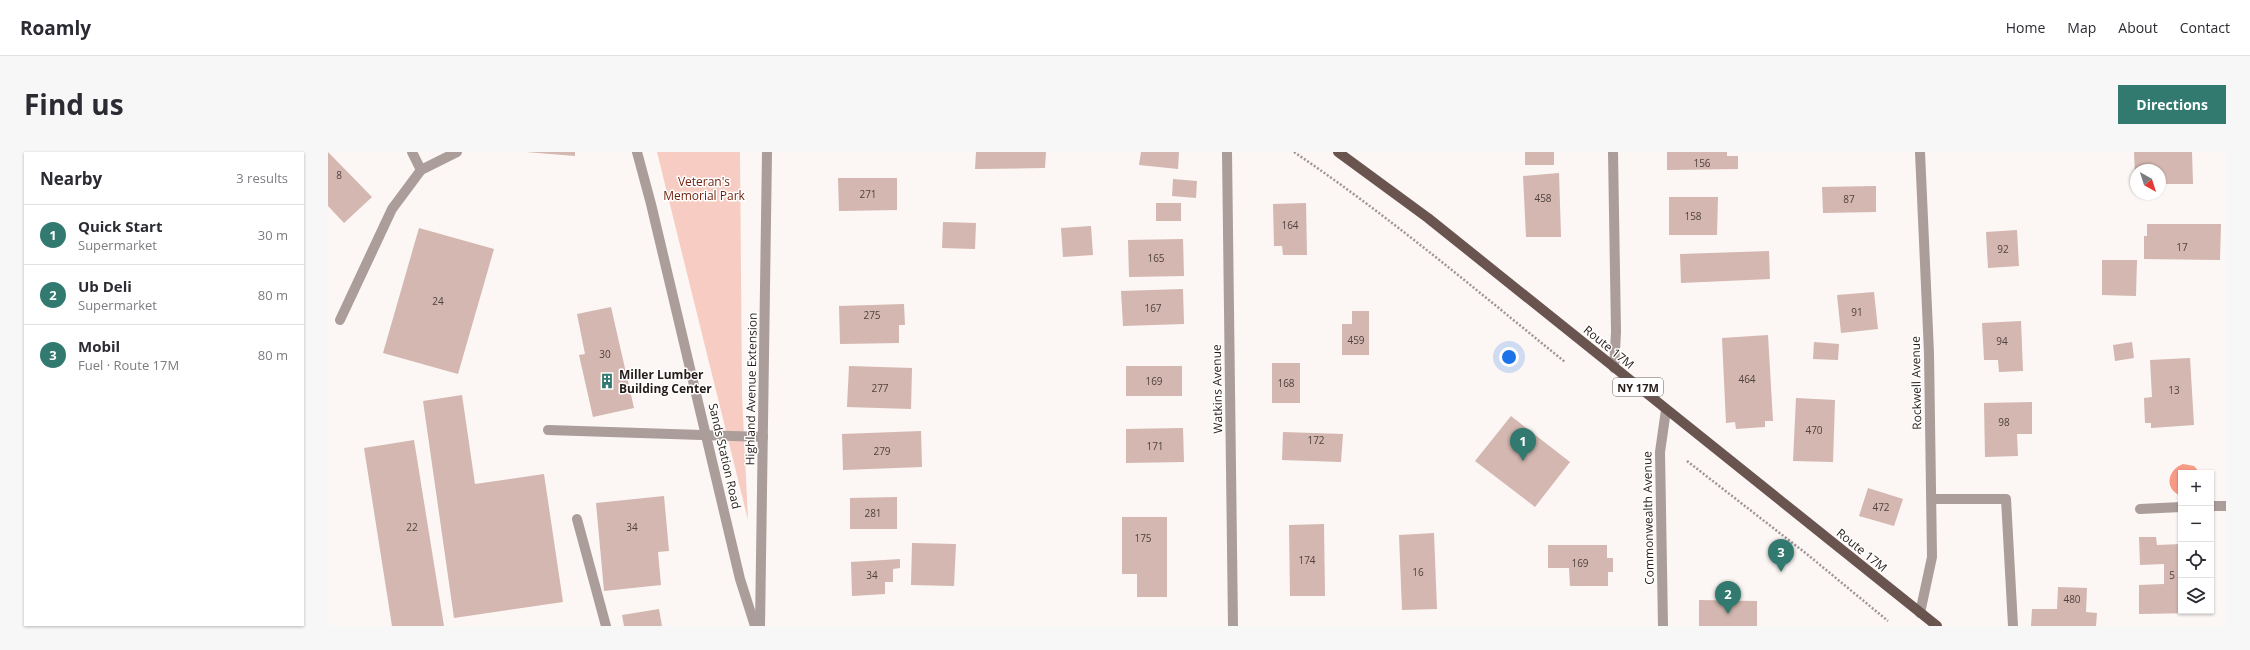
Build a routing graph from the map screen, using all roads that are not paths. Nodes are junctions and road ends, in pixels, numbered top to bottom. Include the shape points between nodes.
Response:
1 (412, 152) edge
2 (457, 152) edge
3 (636, 152) edge
4 (767, 152) edge
5 (1227, 152) edge
6 (1338, 152) edge
7 (1613, 152) edge
8 (1920, 152) edge
9 (421, 170) junction
10 (340, 320) dead end
11 (1614, 368) junction
12 (1666, 410) junction
13 (548, 430) dead end
14 (707, 434) junction
15 (763, 438) junction
16 (1932, 499) junction
17 (2214, 506) edge
18 (2226, 506) edge
19 (2178, 507) edge
20 (2140, 509) dead end
21 (578, 519) dead end
22 (1920, 613) junction
23 (606, 626) edge
24 (755, 626) edge
25 (760, 626) edge
26 (1232, 626) edge
27 (1663, 626) edge
28 (1937, 626) edge
29 (2012, 626) edge

1 - 9 street
2 - 9 street
3 - 14 street, Sands Station Road
4 - 15 street, Highland Avenue Extension
5 - 26 street, Watkins Avenue
6 - 11 main road, Route 17M / NY 17M via 1428,218
7 - 11 street via 1616,332
8 - 16 street, Rockwell Avenue via 1929,353
9 - 10 street via 392,209
11 - 12 main road, Route 17M / NY 17M
12 - 22 main road, Route 17M / NY 17M
12 - 27 street, Commonwealth Avenue via 1660,452
13 - 14 street
14 - 15 street
14 - 24 street, Sands Station Road via 740,579
15 - 25 street, Highland Avenue Extension
16 - 22 street, Rockwell Avenue via 1932,557
16 - 29 street via 2006,499
17 - 18 street
19 - 20 street
21 - 23 street
22 - 28 main road, Route 17M / NY 17M

